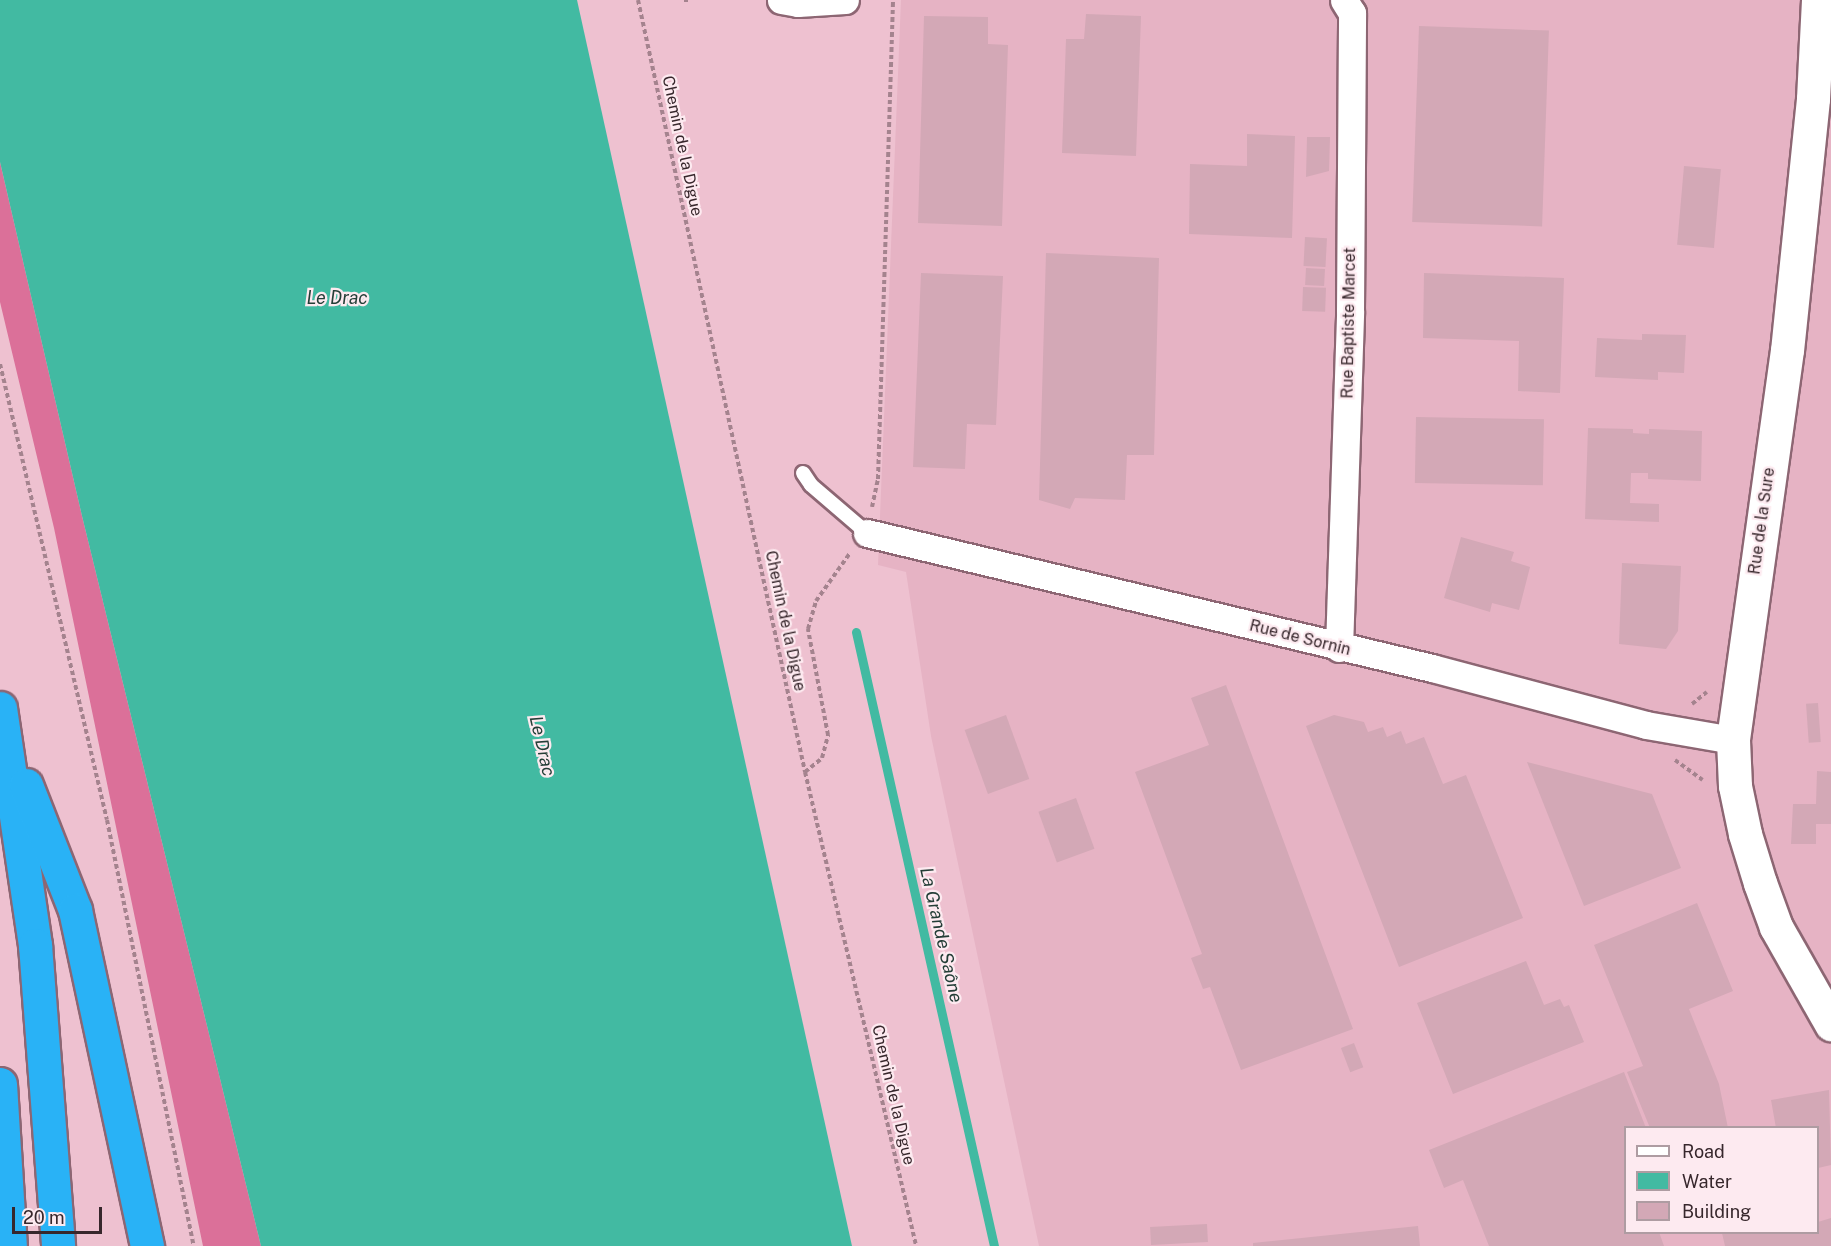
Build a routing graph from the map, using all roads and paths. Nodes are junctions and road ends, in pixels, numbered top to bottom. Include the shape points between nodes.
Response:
1 (638, 0) edge
2 (684, 0) edge
3 (689, 0) edge
4 (781, 0) edge
5 (845, 0) edge
6 (893, 0) edge
7 (1344, 0) edge
8 (1822, 4) edge
9 (0, 364) edge
10 (803, 473) dead end
11 (867, 532) junction
12 (1339, 648) junction
13 (2, 718) edge
14 (1733, 740) junction
15 (805, 772) junction
16 (1831, 1024) edge
17 (0, 1084) edge
18 (10, 1246) edge
19 (58, 1246) edge
20 (147, 1246) edge
21 (194, 1246) edge
22 (916, 1246) edge

1 - 15 path, Chemin de la Digue
2 - 3 path
4 - 5 street
6 - 11 path via 878,479
7 - 12 street, Rue Baptiste Marcet via 1352,13 1350,311
8 - 14 street, Rue de la Sure via 1787,350
9 - 21 path via 107,820
10 - 11 lane via 811,485
11 - 12 street, Rue de Sornin
11 - 15 path via 816,601 808,629 828,735 822,758
12 - 14 street, Rue de Sornin via 1646,725
13 - 19 highway via 37,957
13 - 20 highway via 75,910
14 - 16 street, Rue de la Sure via 1745,834 1776,927
15 - 22 path, Chemin de la Digue
17 - 18 highway

